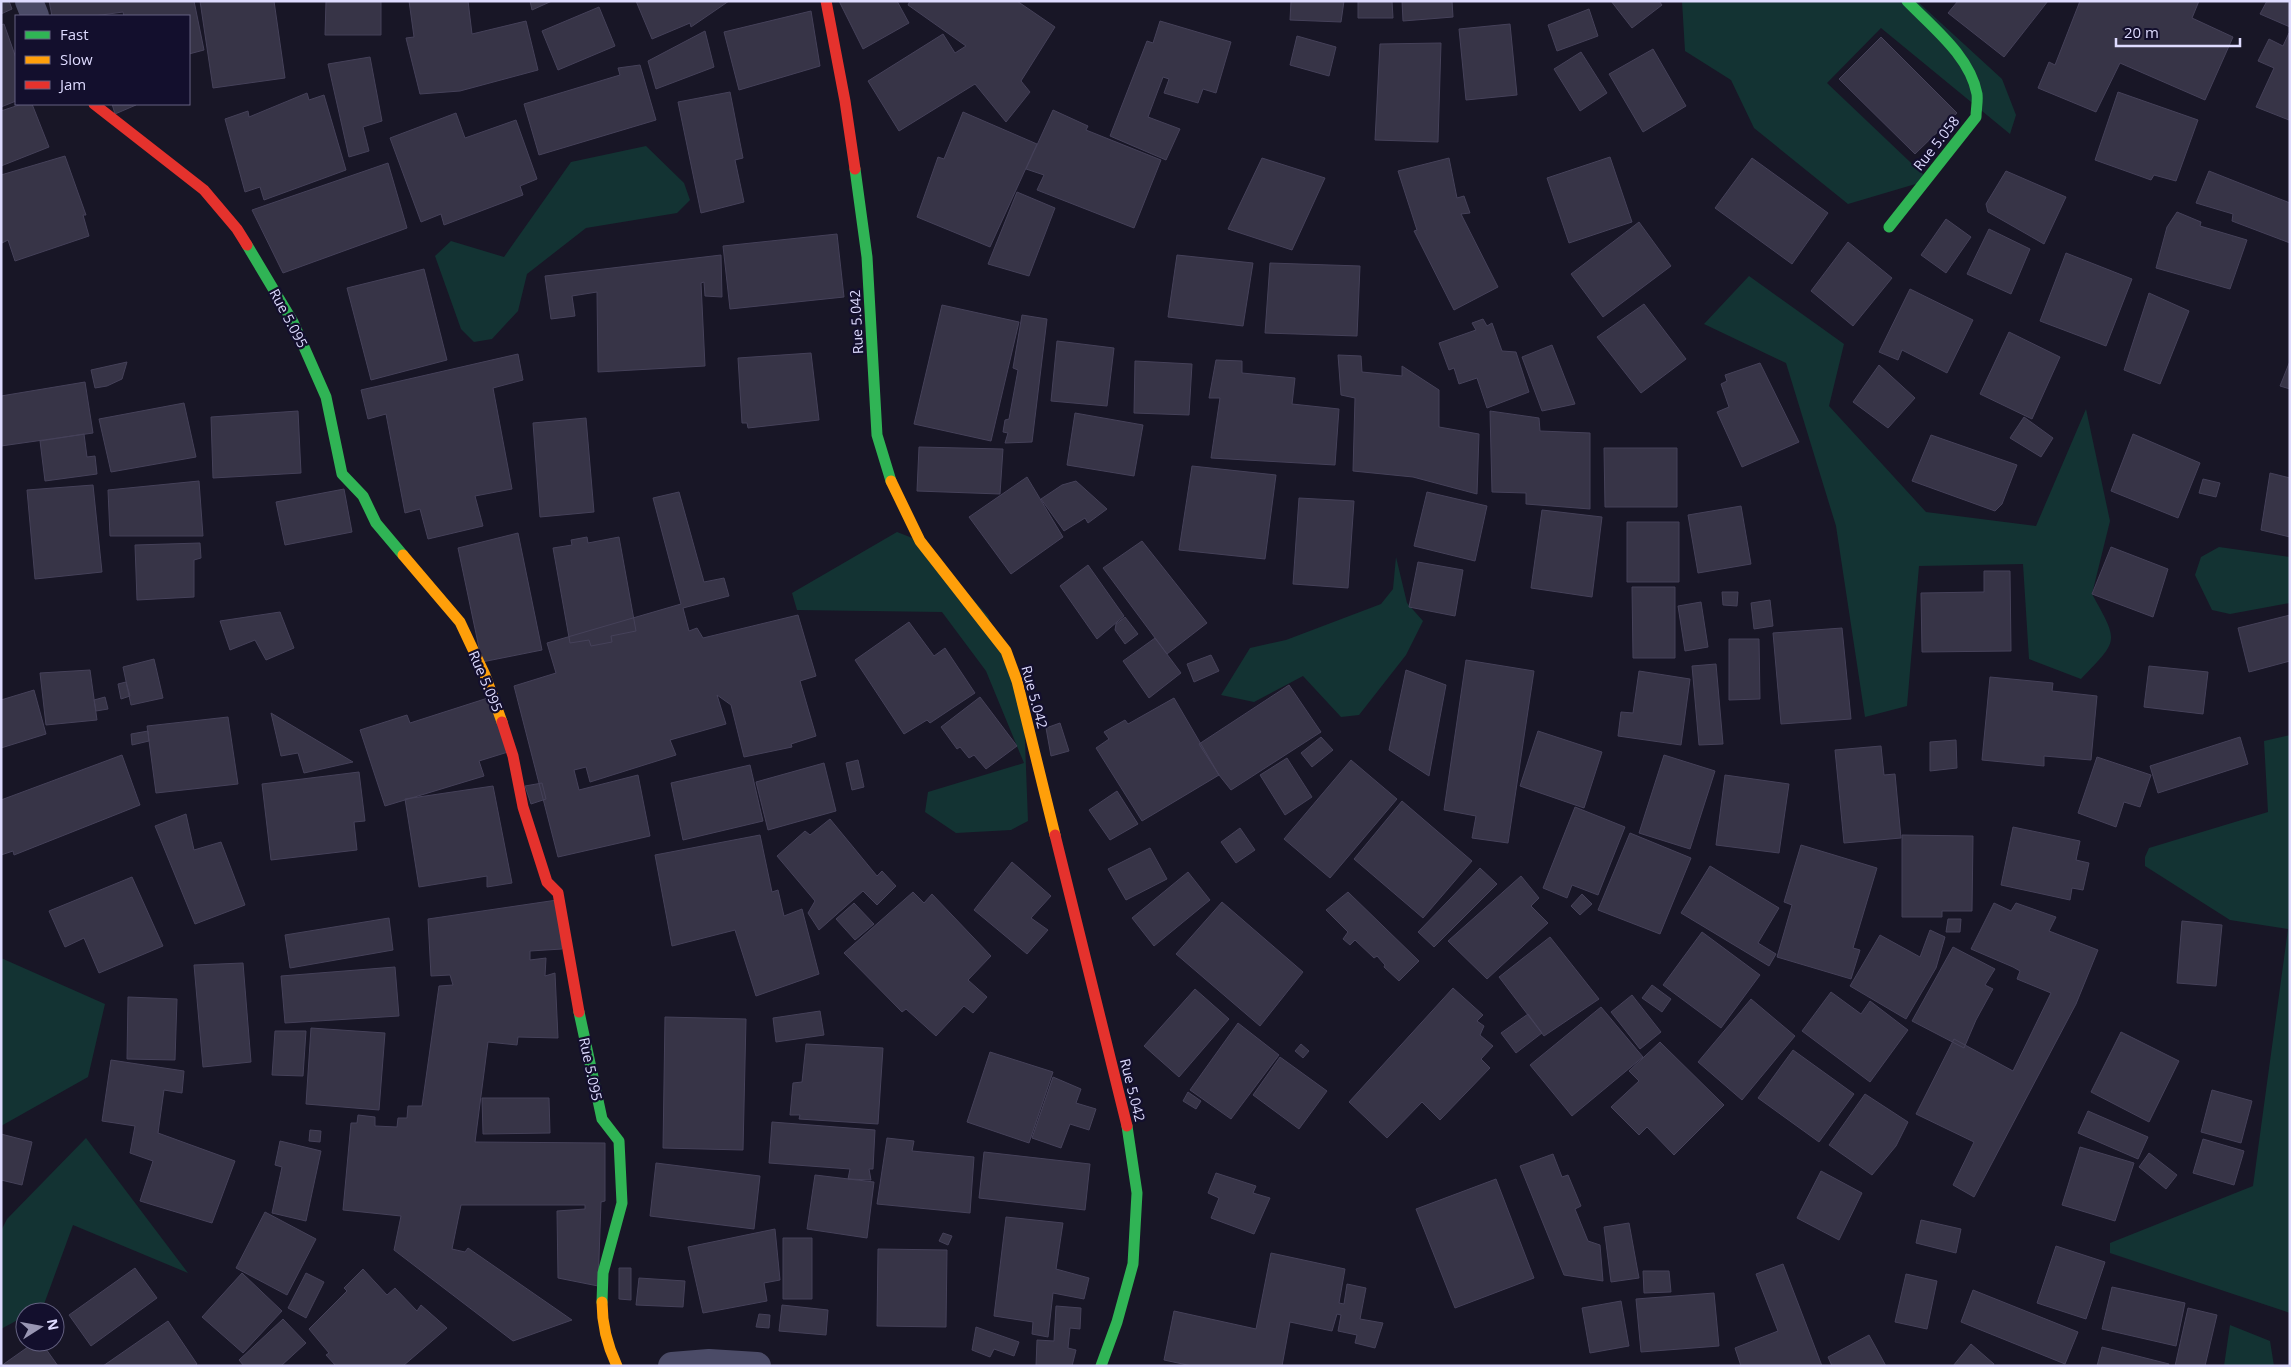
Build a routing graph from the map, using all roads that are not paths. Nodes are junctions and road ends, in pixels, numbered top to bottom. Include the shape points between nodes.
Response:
1 (29, 1) edge
2 (826, 1) edge
3 (1908, 1) edge
4 (35, 15) edge
5 (95, 105) edge
6 (1889, 227) dead end
7 (617, 1366) edge
8 (672, 1366) edge
9 (757, 1366) edge
10 (1102, 1366) edge

1 - 4 street
2 - 10 street, Rue 5.042 via 845,101 867,258 877,435 892,484 920,541 993,632 1006,652 1017,681 1127,1123 1137,1193 1132,1264
3 - 6 street, Rue 5.058 via 1970,73 1977,94 1976,117
5 - 7 street, Rue 5.095 via 204,190 237,229 293,322 315,368 326,397 342,474 363,496 376,523 460,622 485,675 513,756 523,807 548,882 558,893 575,996 602,1119 619,1141 622,1203 603,1273 602,1314
8 - 9 street via 709,1363

